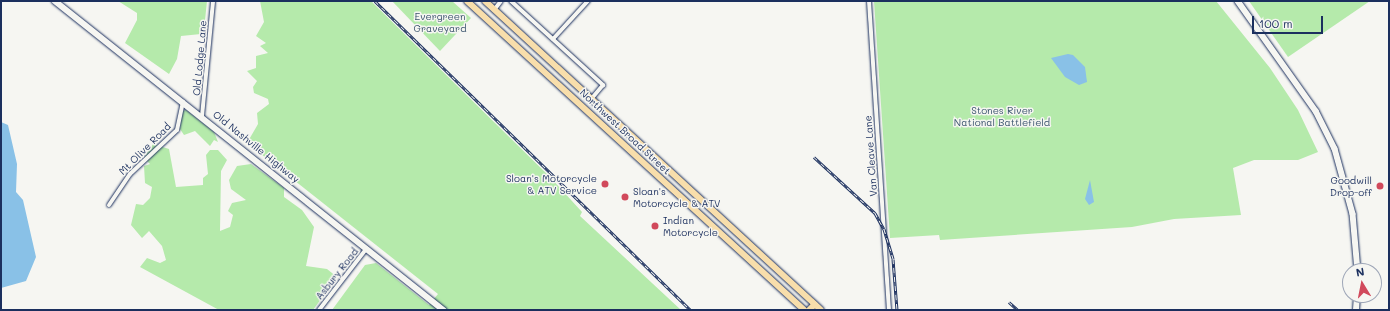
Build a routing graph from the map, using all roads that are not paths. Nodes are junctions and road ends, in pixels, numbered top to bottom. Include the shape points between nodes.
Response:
1 (55, 1) edge
2 (213, 1) edge
3 (467, 1) edge
4 (485, 1) edge
5 (501, 1) edge
6 (511, 1) edge
7 (588, 1) edge
8 (869, 1) edge
9 (1238, 1) edge
10 (494, 10) junction
11 (486, 18) junction
12 (553, 39) junction
13 (592, 98) junction
14 (183, 102) junction
15 (584, 108) junction
16 (202, 116) junction
17 (642, 145) junction
18 (634, 154) junction
19 (109, 205) dead end
20 (732, 228) junction
21 (724, 236) junction
22 (367, 248) junction
23 (1357, 263) edge
24 (815, 304) junction
25 (319, 310) edge
26 (443, 310) edge
27 (804, 310) edge
28 (809, 310) edge
29 (822, 310) edge
30 (889, 310) edge

1 - 14 main road, Old Nashville Highway
2 - 16 street, Old Lodge Lane
3 - 11 main road, Northwest Broad Street
4 - 10 main road, Northwest Broad Street
5 - 10 street
6 - 12 street
7 - 12 street
8 - 30 street, Van Cleave Lane
9 - 23 main road via 1316,111 1335,149 1353,214
10 - 11 main road
10 - 13 main road, Northwest Broad Street
11 - 15 main road, Northwest Broad Street
12 - 13 street via 603,85
13 - 15 main road
13 - 17 main road, Northwest Broad Street
14 - 16 main road, Old Nashville Highway
14 - 19 street, Mt Olive Road via 177,130 130,174
15 - 18 main road, Northwest Broad Street
16 - 22 main road, Old Nashville Highway
17 - 18 main road
17 - 20 main road, Northwest Broad Street
18 - 21 main road, Northwest Broad Street
20 - 21 main road
20 - 24 main road, Northwest Broad Street
21 - 27 main road, Northwest Broad Street
22 - 25 street, Asbury Road
22 - 26 main road, Old Nashville Highway
24 - 28 main road
24 - 29 main road, Northwest Broad Street

